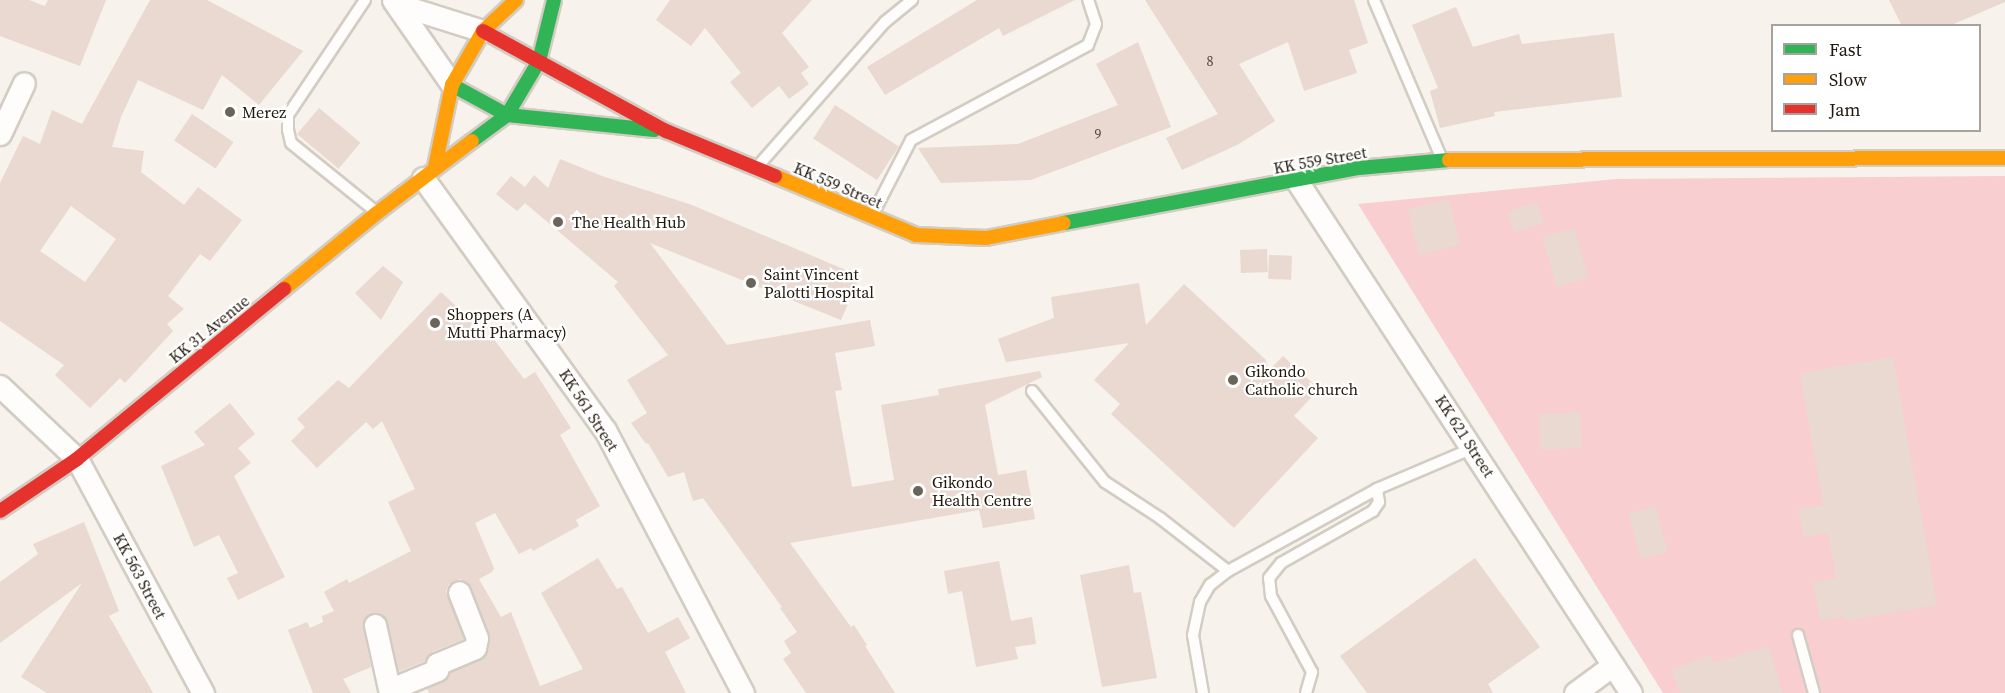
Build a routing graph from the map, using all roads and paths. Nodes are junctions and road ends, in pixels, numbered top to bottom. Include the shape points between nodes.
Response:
1 (365, 0) edge
2 (516, 0) edge
3 (554, 0) edge
4 (912, 0) edge
5 (1088, 0) edge
6 (1374, 0) edge
7 (395, 2) edge
8 (483, 31) junction
9 (539, 61) junction
10 (24, 82) dead end
11 (452, 85) junction
12 (507, 115) junction
13 (666, 131) junction
14 (0, 134) edge
15 (2005, 158) edge
16 (1443, 160) junction
17 (755, 169) junction
18 (429, 173) junction
19 (1297, 181) junction
20 (377, 213) junction
21 (871, 217) junction
22 (0, 386) edge
23 (1032, 391) dead end
24 (1473, 448) junction
25 (77, 459) junction
26 (1377, 489) junction
27 (0, 511) edge
28 (1228, 571) junction
29 (459, 592) dead end
30 (375, 624) dead end
31 (1798, 635) dead end
32 (1613, 665) junction
33 (390, 691) edge
34 (203, 693) edge
35 (743, 693) edge
36 (1203, 693) edge
37 (1306, 693) edge
38 (1575, 693) edge
39 (1631, 693) edge
40 (1814, 693) edge

1 - 20 lane via 288,115 288,130 291,143
2 - 8 main road
3 - 9 main road, KK 31 Avenue
4 - 17 lane via 885,22
5 - 21 lane via 1096,24 1088,45 911,140
6 - 16 lane
7 - 8 street
7 - 11 street
8 - 9 main road, KK 559 Street
8 - 11 main road
9 - 12 main road, KK 31 Avenue
9 - 13 main road, KK 559 Street
10 - 14 street
11 - 12 main road, KK 559 Street
11 - 18 main road
12 - 13 main road, KK 559 Street
12 - 18 main road, KK 31 Avenue
13 - 17 main road, KK 559 Street
15 - 16 main road, KK 559 Street
16 - 19 main road, KK 559 Street via 1359,168
17 - 21 main road, KK 559 Street
18 - 20 main road, KK 31 Avenue
18 - 35 street, KK 561 Street via 605,430
19 - 21 main road, KK 559 Street via 986,238 916,235
19 - 24 street, KK 621 Street
20 - 25 main road, KK 31 Avenue
22 - 25 street, KK 563 Street
23 - 28 lane via 1106,482
24 - 26 lane
24 - 32 street, KK 621 Street
25 - 27 main road, KK 31 Avenue
25 - 34 street, KK 563 Street
26 - 28 lane
26 - 37 lane via 1379,502 1372,511 1281,563 1269,578 1271,596 1312,672
28 - 36 lane via 1210,585 1200,602 1193,635
29 - 33 street via 477,638 475,648
30 - 33 street
31 - 40 lane
32 - 38 street
32 - 39 street, KK 621 Street

